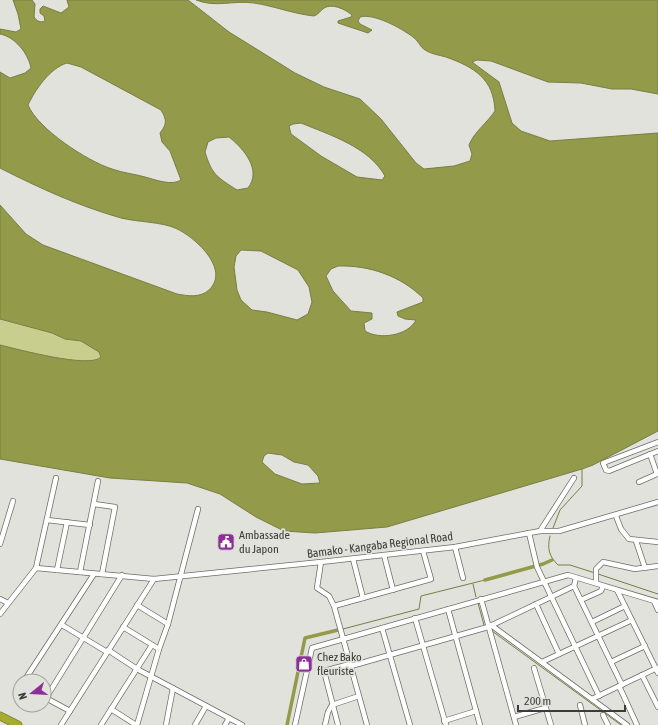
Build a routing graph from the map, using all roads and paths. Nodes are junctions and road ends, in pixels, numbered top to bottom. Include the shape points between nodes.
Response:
1 (658, 442) edge
2 (658, 451) edge
3 (650, 454) junction
4 (658, 475) edge
5 (56, 478) dead end
6 (574, 478) dead end
7 (98, 481) dead end
8 (639, 482) dead end
9 (13, 501) dead end
10 (658, 502) edge
11 (94, 504) junction
12 (198, 509) dead end
13 (616, 516) junction
14 (47, 520) junction
15 (67, 522) junction
16 (90, 525) junction
17 (540, 531) junction
18 (529, 533) junction
19 (636, 541) junction
20 (658, 542) edge
21 (0, 544) edge
22 (454, 547) junction
23 (423, 551) junction
24 (384, 555) junction
25 (352, 559) junction
26 (321, 562) junction
27 (658, 566) edge
28 (36, 568) junction
29 (645, 568) junction
30 (57, 570) junction
31 (80, 572) junction
32 (94, 574) junction
33 (102, 574) junction
34 (122, 576) junction
35 (180, 577) junction
36 (154, 578) junction
37 (463, 578) dead end
38 (576, 578) junction
39 (544, 581) junction
40 (596, 583) junction
41 (574, 586) junction
42 (603, 586) junction
43 (393, 590) junction
44 (617, 590) junction
45 (552, 597) junction
46 (363, 598) junction
47 (0, 599) edge
48 (481, 599) junction
49 (581, 600) junction
50 (656, 601) edge
51 (8, 603) junction
52 (536, 604) junction
53 (137, 605) junction
54 (334, 606) junction
55 (625, 606) junction
56 (448, 609) junction
57 (658, 610) edge
58 (0, 614) edge
59 (415, 618) junction
60 (632, 620) junction
61 (592, 622) junction
62 (168, 624) junction
63 (62, 625) junction
64 (490, 626) junction
65 (123, 627) junction
66 (382, 628) junction
67 (456, 636) junction
68 (598, 636) junction
69 (83, 638) junction
70 (343, 639) junction
71 (152, 644) junction
72 (423, 646) junction
73 (575, 646) junction
74 (645, 646) junction
75 (159, 649) junction
76 (108, 651) junction
77 (560, 654) junction
78 (390, 655) junction
79 (542, 662) junction
80 (611, 662) junction
81 (351, 665) junction
82 (534, 668) dead end
83 (137, 669) junction
84 (657, 670) edge
85 (29, 673) edge
86 (642, 675) junction
87 (151, 676) junction
88 (621, 686) junction
89 (52, 687) edge
90 (174, 688) junction
91 (359, 696) junction
92 (599, 696) junction
93 (592, 699) junction
94 (52, 702) edge
95 (332, 705) junction
96 (580, 705) dead end
97 (206, 706) junction
98 (658, 707) edge
99 (545, 708) junction
100 (111, 709) junction
101 (70, 711) junction
102 (476, 711) junction
103 (603, 715) dead end
104 (0, 716) edge
105 (514, 717) junction
106 (229, 718) junction
107 (0, 721) edge
108 (445, 723) edge
109 (9, 725) edge
110 (18, 725) edge
111 (61, 725) edge
112 (101, 725) edge
113 (136, 725) edge
114 (166, 725) edge
115 (195, 725) edge
116 (225, 725) edge
117 (242, 725) edge
118 (295, 725) edge
119 (325, 725) edge
120 (338, 725) edge
121 (367, 725) edge
122 (410, 725) edge
123 (480, 725) edge
124 (516, 725) edge
125 (550, 725) edge
126 (585, 725) edge
127 (608, 725) edge
128 (627, 725) edge
129 (637, 725) edge

1 - 3 street via 603,463 609,471
2 - 3 street
3 - 4 street
4 - 8 street
5 - 14 street
6 - 17 street
7 - 11 street
9 - 21 street
10 - 13 street, Bamako - Kangaba Regional Road
11 - 16 street
11 - 33 street via 115,507
12 - 35 street
13 - 17 street, Bamako - Kangaba Regional Road via 557,531
13 - 19 street via 624,535
14 - 15 street
14 - 28 street
15 - 16 street
15 - 30 street
16 - 31 street
17 - 18 street, Bamako - Kangaba Regional Road
18 - 22 street, Bamako - Kangaba Regional Road
18 - 39 street via 537,567
19 - 20 street
19 - 29 street
22 - 23 street, Bamako - Kangaba Regional Road
22 - 37 street
23 - 24 street, Bamako - Kangaba Regional Road
23 - 43 street via 431,579
24 - 25 street, Bamako - Kangaba Regional Road
24 - 43 street
25 - 26 street, Bamako - Kangaba Regional Road
25 - 46 street
26 - 35 street, Bamako - Kangaba Regional Road
26 - 54 street via 318,588 329,596
27 - 29 street
28 - 30 street, Bamako - Kangaba Regional Road
28 - 51 street
29 - 40 street via 631,569 606,562 596,569
30 - 31 street, Bamako - Kangaba Regional Road
31 - 32 street, Bamako - Kangaba Regional Road
32 - 33 street, Bamako - Kangaba Regional Road
32 - 63 street
33 - 34 street, Bamako - Kangaba Regional Road
34 - 36 street, Bamako - Kangaba Regional Road
34 - 69 street
35 - 36 street, Bamako - Kangaba Regional Road
35 - 62 street
36 - 53 street
38 - 39 street via 568,575
38 - 40 street
38 - 41 street
39 - 45 street
39 - 48 street
40 - 42 street
41 - 45 street
41 - 49 street
42 - 44 street
42 - 49 street via 602,591
43 - 46 street
44 - 50 street
44 - 55 street
45 - 52 street
45 - 73 street
46 - 54 street
47 - 51 street
48 - 56 street
48 - 64 street
49 - 61 street
50 - 57 street
51 - 58 street
52 - 64 street
52 - 77 street
53 - 62 street
53 - 65 street
54 - 70 street
55 - 60 street
55 - 61 street
56 - 59 street
56 - 67 street
59 - 66 street
59 - 72 street
60 - 68 street
60 - 74 street
61 - 68 street
62 - 75 street
63 - 69 street
63 - 85 street
64 - 67 street
64 - 79 street
64 - 105 street
65 - 71 street
65 - 76 street
66 - 70 street
66 - 78 street
67 - 72 street
67 - 102 street
68 - 73 street
68 - 80 street
69 - 76 street
69 - 89 street
70 - 81 street
70 - 118 street via 312,648
71 - 75 street
71 - 83 street
72 - 78 street
72 - 108 street
73 - 77 street
73 - 92 street
74 - 80 street
74 - 84 street
75 - 87 street
76 - 83 street
76 - 101 street
77 - 79 street
78 - 81 street
78 - 122 street
79 - 93 street
80 - 88 street
81 - 91 street
81 - 95 street via 324,671
82 - 99 street
83 - 87 street
83 - 100 street
84 - 86 street
86 - 88 street
86 - 98 street
87 - 90 street
87 - 113 street
88 - 92 street
88 - 129 street
90 - 97 street
90 - 114 street
91 - 95 street
91 - 121 street
92 - 93 street
93 - 128 street
94 - 101 street
95 - 119 street
95 - 120 street
96 - 126 street
97 - 106 street
97 - 115 street
99 - 105 street
99 - 125 street
100 - 112 street
100 - 113 street
101 - 111 street
102 - 108 street
102 - 123 street
103 - 127 street
104 - 110 highway
105 - 124 street
106 - 116 street
106 - 117 street
107 - 109 highway

